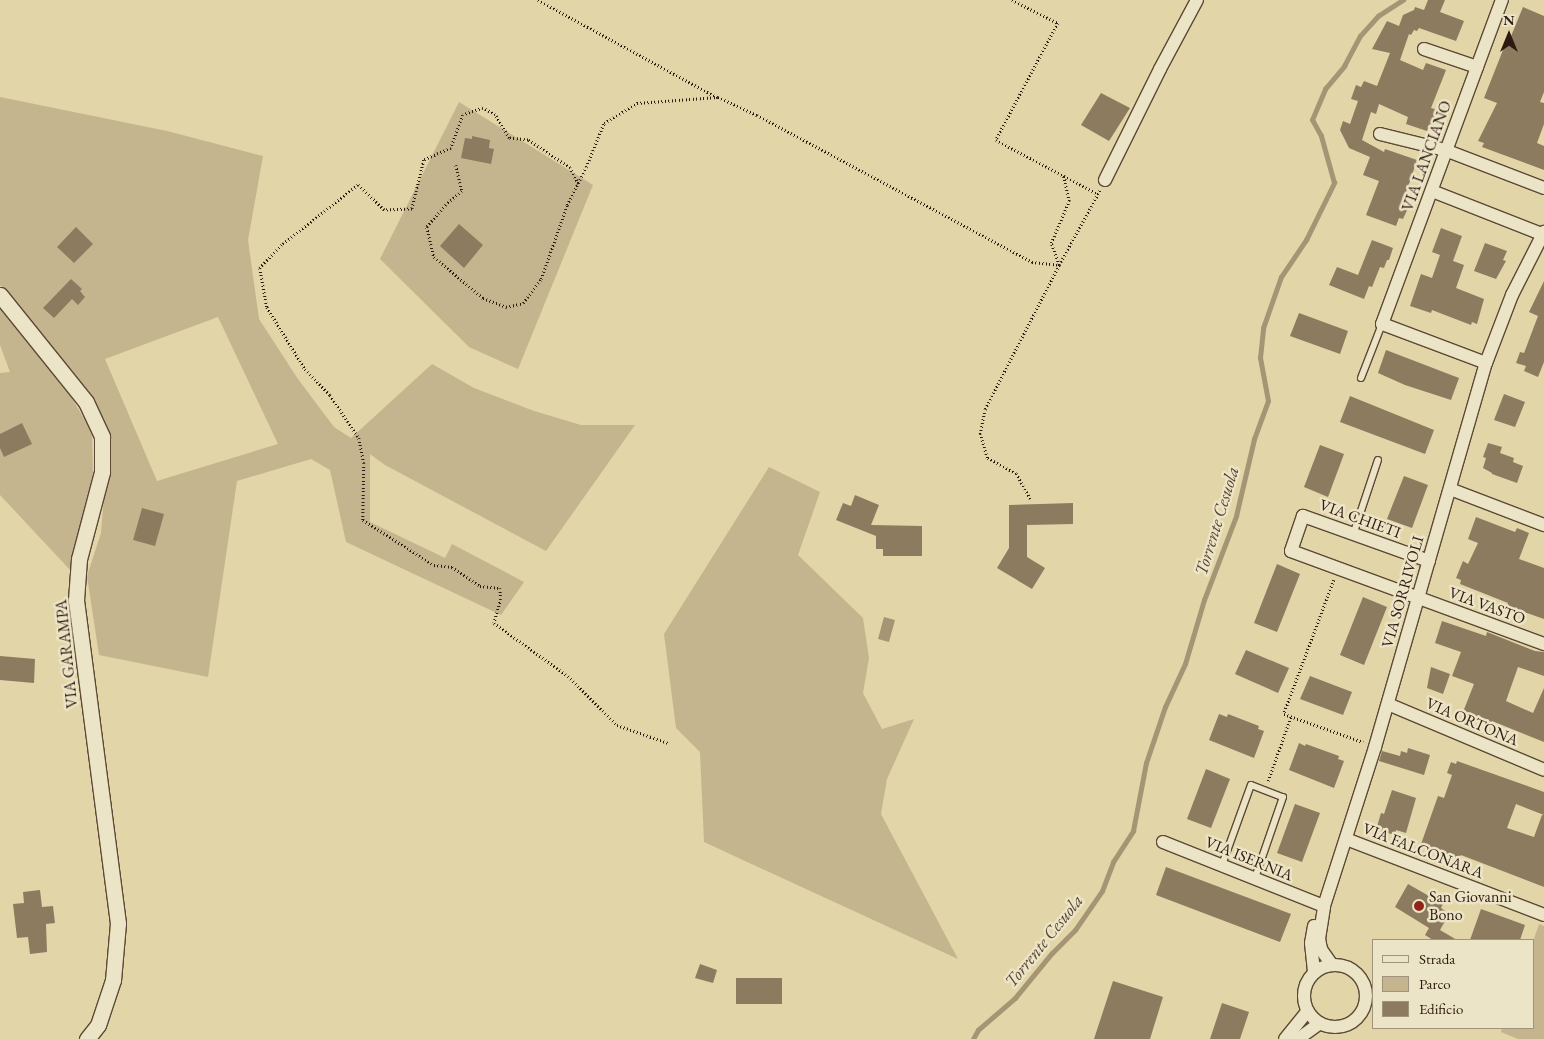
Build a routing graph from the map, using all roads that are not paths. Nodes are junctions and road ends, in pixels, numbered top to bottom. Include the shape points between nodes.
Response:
1 (1197, 0) edge
2 (1502, 0) edge
3 (1424, 49) dead end
4 (1477, 67) junction
5 (1380, 134) dead end
6 (1445, 150) junction
7 (1106, 180) road end
8 (1544, 188) edge
9 (1432, 191) junction
10 (1543, 233) edge
11 (0, 295) edge
12 (1382, 324) junction
13 (1486, 363) junction
14 (1361, 378) dead end
15 (1378, 460) dead end
16 (1450, 489) junction
17 (1544, 525) edge
18 (1353, 535) junction
19 (1429, 561) junction
20 (1419, 598) junction
21 (1544, 644) edge
22 (1388, 704) junction
23 (1544, 770) edge
24 (1346, 839) junction
25 (1163, 842) dead end
26 (1222, 865) junction
27 (1255, 878) junction
28 (1324, 906) junction
29 (1544, 915) edge
30 (1332, 965) junction
31 (1314, 973) junction
32 (1308, 1011) junction
33 (1320, 1023) junction
34 (87, 1039) edge
35 (1285, 1039) edge
36 (1298, 1039) edge

1 - 7 street
2 - 4 street, VIA LANCIANO
3 - 4 street
4 - 6 street, VIA LANCIANO
5 - 6 street
6 - 8 street
6 - 9 street, VIA LANCIANO
9 - 10 street
9 - 12 street, VIA LANCIANO
10 - 13 street, VIA SORRIVOLI via 1512,295
11 - 34 street, VIA GARAMPA via 86,402 102,437 102,472 79,559 76,600 118,923 113,980 98,1025
12 - 13 street
12 - 14 lane, VIA LANCIANO
13 - 16 street, VIA SORRIVOLI
15 - 18 lane
16 - 17 street
16 - 19 street, VIA SORRIVOLI
18 - 19 street, VIA CHIETI
18 - 20 street, VIA CHIETI via 1303,516 1291,551
19 - 20 street, VIA SORRIVOLI
20 - 21 street, VIA VASTO
20 - 22 street, VIA SORRIVOLI
22 - 23 street, VIA ORTONA
22 - 24 street, VIA SORRIVOLI
24 - 28 street, VIA SORRIVOLI
24 - 29 street, VIA FALCONARA
25 - 26 street, VIA ISERNIA
26 - 27 street, VIA ISERNIA
26 - 27 lane via 1251,785 1264,790 1283,798
27 - 28 street, VIA ISERNIA
28 - 30 street, VIA SORRIVOLI via 1319,939 1321,949
28 - 31 street via 1318,914 1310,943
30 - 31 street
30 - 33 street via 1347,968 1360,978 1364,1002 1358,1016 1350,1022 1340,1026
31 - 32 street via 1304,991
32 - 33 street
32 - 35 street
33 - 36 street

